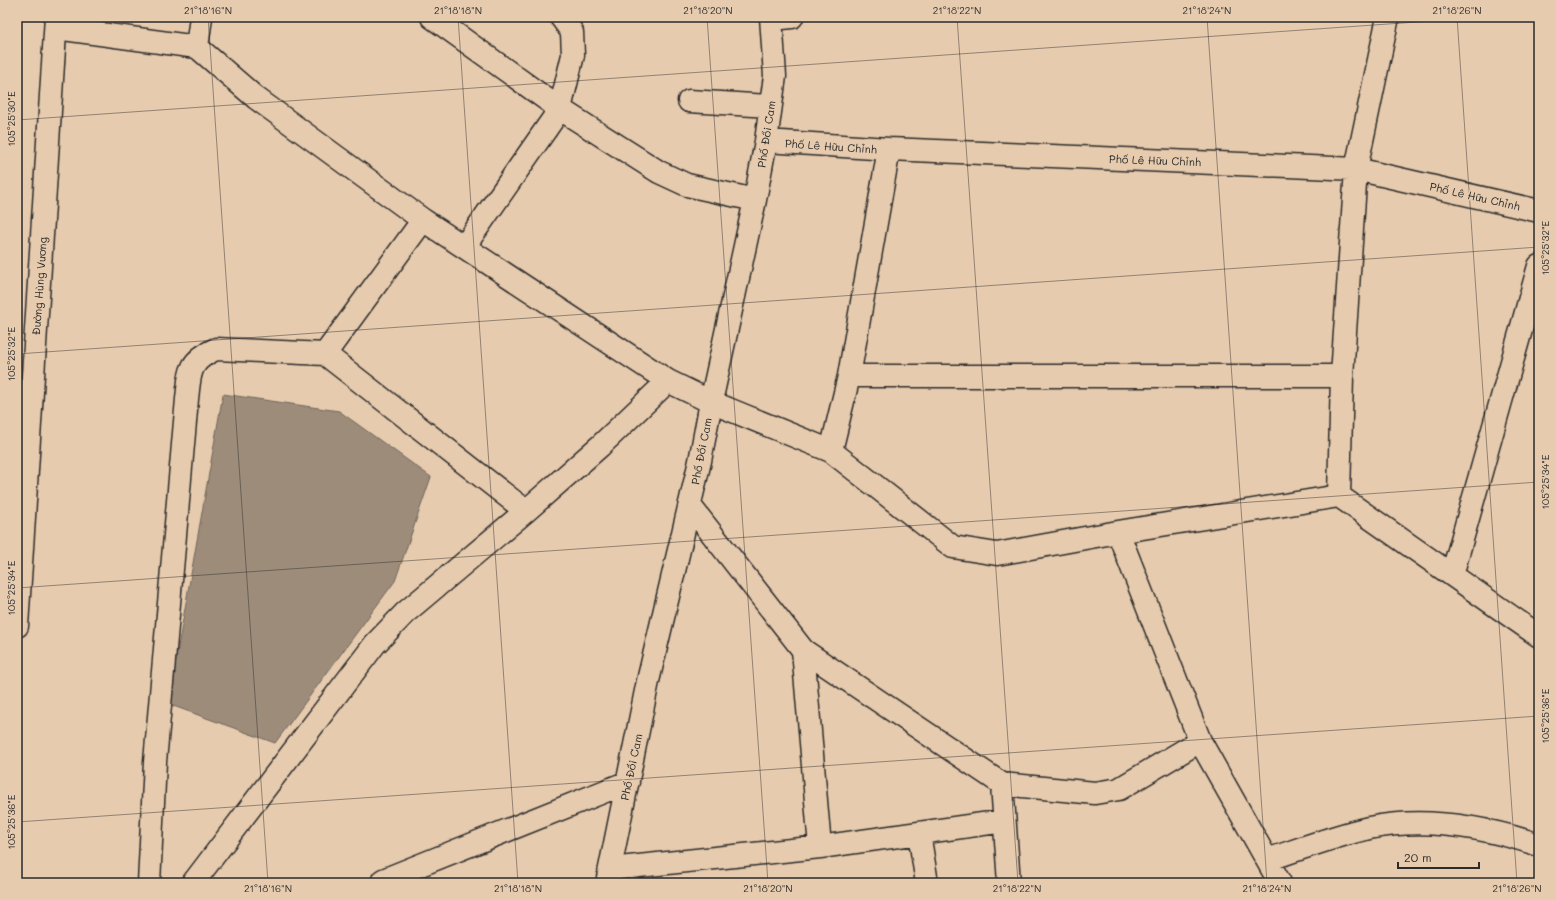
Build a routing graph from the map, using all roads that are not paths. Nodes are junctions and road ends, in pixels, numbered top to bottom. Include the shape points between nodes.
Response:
1 (201, 17) edge
2 (561, 17) edge
3 (1388, 17) edge
4 (779, 18) edge
5 (438, 19) edge
6 (56, 23) edge
7 (197, 47) junction
8 (689, 101) dead end
9 (770, 106) junction
10 (560, 109) junction
11 (766, 141) junction
12 (890, 149) junction
13 (1356, 169) junction
14 (754, 200) junction
15 (1539, 211) edge
16 (423, 220) junction
17 (464, 247) junction
18 (1539, 266) edge
19 (325, 354) junction
20 (849, 376) junction
21 (1342, 376) junction
22 (668, 382) junction
23 (711, 402) junction
24 (830, 451) junction
25 (21, 488) edge
26 (1339, 496) junction
27 (691, 507) junction
28 (526, 511) junction
29 (1118, 532) junction
30 (1452, 575) junction
31 (17, 626) edge
32 (1539, 636) edge
33 (803, 650) junction
34 (1200, 741) junction
35 (628, 782) junction
36 (1002, 784) junction
37 (1004, 820) junction
38 (919, 833) junction
39 (1539, 845) edge
40 (820, 847) junction
41 (1267, 860) junction
42 (609, 876) edge
43 (383, 880) dead end
44 (149, 883) edge
45 (193, 883) edge
46 (927, 883) edge
47 (1009, 883) edge
48 (1280, 883) edge

1 - 7 street
2 - 10 street via 572,32 573,55
3 - 13 street
4 - 9 street, Phố Đồi Cam
5 - 10 street
6 - 7 street
6 - 25 street, Đường Hùng Vương
7 - 16 street via 256,98
8 - 9 street
9 - 11 street, Phố Đồi Cam
10 - 14 street via 659,172 686,185
10 - 17 street
11 - 12 street, Phố Lê Hữu Chỉnh
11 - 14 street, Phố Đồi Cam
12 - 13 street, Phố Lê Hữu Chỉnh
12 - 20 street
13 - 15 street, Phố Lê Hữu Chỉnh
13 - 21 street
14 - 23 street, Phố Đồi Cam
16 - 17 street
16 - 19 street
17 - 22 street
18 - 30 street
19 - 28 street
19 - 44 street via 216,350 202,355 190,369 156,754
20 - 21 street
20 - 24 street
21 - 26 street
22 - 23 street
22 - 28 street
23 - 24 street
23 - 27 street, Phố Đồi Cam
24 - 29 street via 953,547 997,554
25 - 31 street, Đường Hùng Vương
26 - 29 street
26 - 30 street
27 - 33 street
27 - 35 street, Phố Đồi Cam via 648,681
28 - 45 street via 406,612 375,644
29 - 34 street
30 - 32 street
33 - 36 street
33 - 40 street
34 - 36 street via 1118,789 1095,793
34 - 41 street
35 - 42 street, Phố Đồi Cam
35 - 43 street
36 - 37 street
37 - 38 street
37 - 47 street
38 - 40 street
38 - 46 street
39 - 41 street via 1467,826 1416,823 1369,828
40 - 42 street
41 - 48 street

